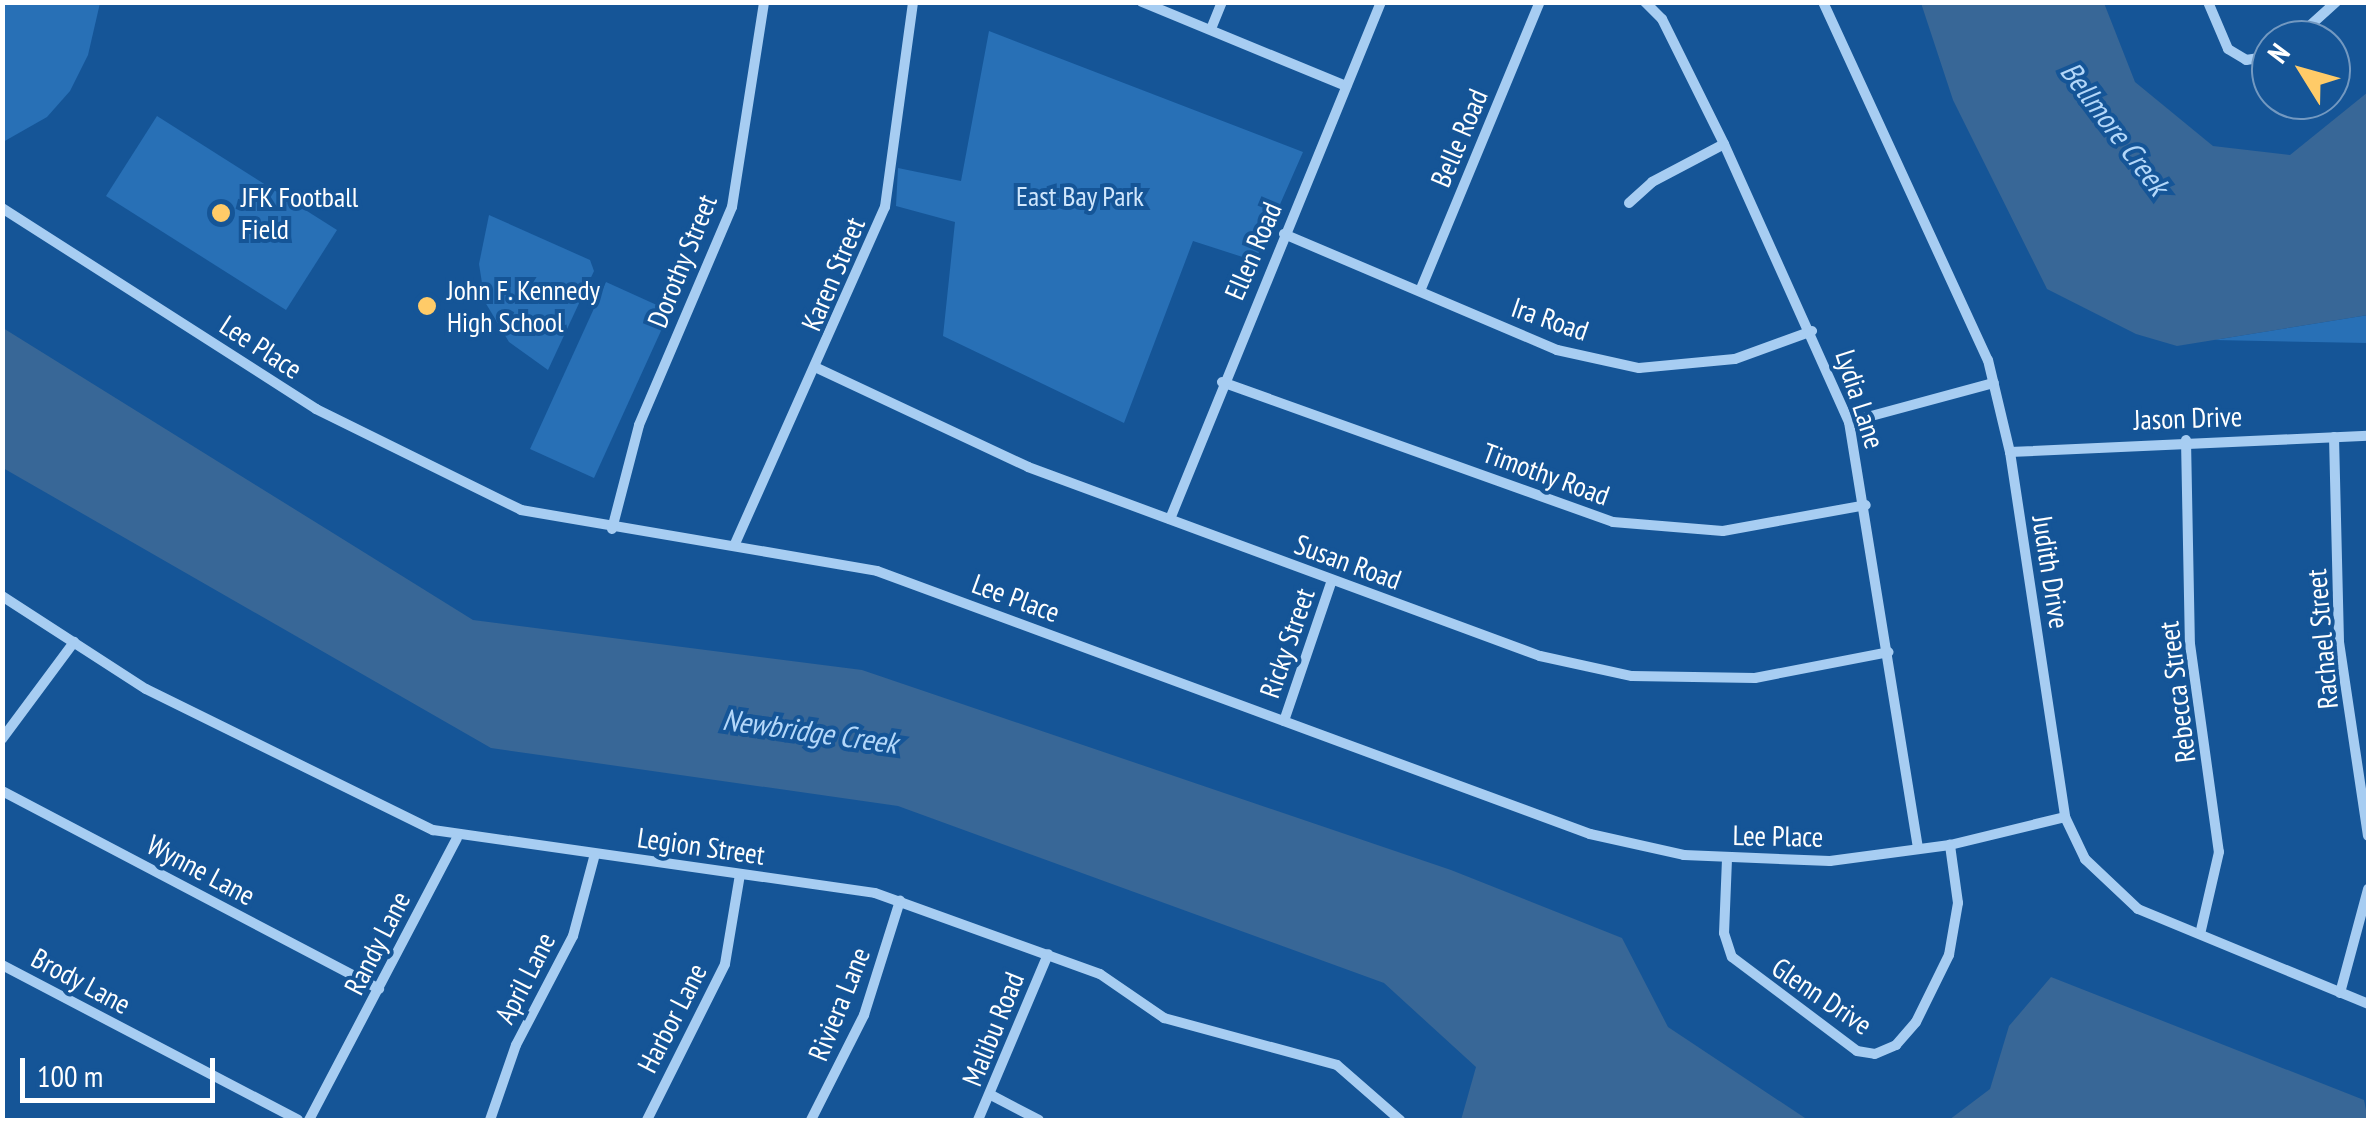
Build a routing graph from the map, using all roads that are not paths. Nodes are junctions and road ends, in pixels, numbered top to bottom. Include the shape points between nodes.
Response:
1 (764, 2) edge
2 (913, 2) edge
3 (1142, 2) edge
4 (1222, 2) edge
5 (1381, 2) edge
6 (1540, 2) edge
7 (1646, 2) edge
8 (1823, 2) edge
9 (2208, 2) edge
10 (2336, 2) edge
11 (2316, 20) edge
12 (1211, 29) junction
13 (2251, 59) edge
14 (1346, 86) junction
15 (1724, 144) junction
16 (1629, 203) dead end
17 (2, 208) edge
18 (1284, 234) junction
19 (1420, 292) junction
20 (1812, 330) junction
21 (817, 368) junction
22 (1222, 382) junction
23 (1994, 383) junction
24 (1850, 422) junction
25 (2368, 436) edge
26 (2334, 437) junction
27 (2186, 440) junction
28 (2010, 452) junction
29 (1866, 505) junction
30 (1170, 519) junction
31 (612, 529) junction
32 (734, 546) junction
33 (1332, 580) junction
34 (2, 596) edge
35 (74, 642) junction
36 (1889, 652) junction
37 (1284, 721) junction
38 (2, 739) edge
39 (2, 791) edge
40 (2065, 816) junction
41 (2368, 836) edge
42 (456, 838) junction
43 (1950, 846) junction
44 (1918, 848) junction
45 (596, 854) junction
46 (1727, 858) junction
47 (740, 874) junction
48 (2368, 889) edge
49 (900, 901) junction
50 (2200, 934) junction
51 (1048, 954) junction
52 (2, 965) edge
53 (379, 989) junction
54 (2340, 992) junction
55 (2368, 1004) edge
56 (992, 1095) junction
57 (298, 1120) edge
58 (309, 1120) edge
59 (490, 1120) edge
60 (647, 1120) edge
61 (811, 1120) edge
62 (978, 1120) edge
63 (1039, 1120) edge
64 (1400, 1120) edge

1 - 31 street, Dorothy Street via 732,207 640,425
2 - 21 street, Karen Street via 885,207
3 - 12 street
4 - 12 street
5 - 14 street, Ellen Road
6 - 19 street, Belle Road
7 - 15 street, Lydia Lane via 1662,19
8 - 23 street, Judith Drive via 1962,295
9 - 13 street via 2228,48
10 - 11 street
12 - 14 street
14 - 18 street, Ellen Road
15 - 16 street via 1652,182
15 - 20 street, Lydia Lane
17 - 31 street, Lee Place via 316,409 521,510
18 - 19 street, Ira Road
18 - 22 street, Ellen Road
19 - 20 street, Ira Road via 1557,350 1639,368 1736,359
20 - 24 street, Lydia Lane
21 - 30 street, Susan Road via 1028,466
21 - 32 street, Karen Street
22 - 29 street, Timothy Road via 1614,522 1723,531
22 - 30 street, Ellen Road
23 - 24 street
23 - 28 street, Judith Drive
24 - 29 street, Lydia Lane
25 - 26 street, Jason Drive
26 - 27 street, Jason Drive
26 - 41 street, Rachael Street via 2339,642
27 - 28 street, Jason Drive
27 - 50 street, Rebecca Street via 2190,644 2219,852
28 - 40 street, Judith Drive
29 - 36 street, Lydia Lane
30 - 33 street, Susan Road
31 - 32 street, Lee Place
32 - 37 street, Lee Place via 877,571
33 - 36 street, Susan Road via 1540,656 1632,676 1755,678
33 - 37 street, Ricky Street
34 - 35 street, Legion Street
35 - 38 street
35 - 42 street, Legion Street via 146,688
36 - 44 street, Lydia Lane
37 - 46 street, Lee Place via 1590,834
39 - 53 street, Wynne Lane
40 - 43 street, Lee Place
40 - 50 street, Judith Drive via 2085,858 2110,889 2138,909
42 - 45 street, Legion Street
42 - 53 street, Randy Lane
43 - 44 street, Lee Place
43 - 46 street, Glenn Drive via 1958,903 1948,955 1916,1022 1896,1046 1875,1054 1857,1051 1732,957 1724,932
44 - 46 street, Lee Place via 1830,860
45 - 47 street, Legion Street
45 - 59 street, April Lane via 573,936 516,1044
47 - 49 street, Legion Street
47 - 60 street, Harbor Lane via 725,964
48 - 54 street
49 - 51 street, Legion Street
49 - 61 street, Riviera Lane via 864,1015
50 - 54 street, Judith Drive
51 - 56 street, Malibu Road
51 - 64 street, Legion Street via 1100,974 1164,1018 1337,1066
52 - 57 street, Brody Lane
53 - 58 street, Randy Lane
54 - 55 street, Judith Drive
56 - 62 street, Malibu Road
56 - 63 street

